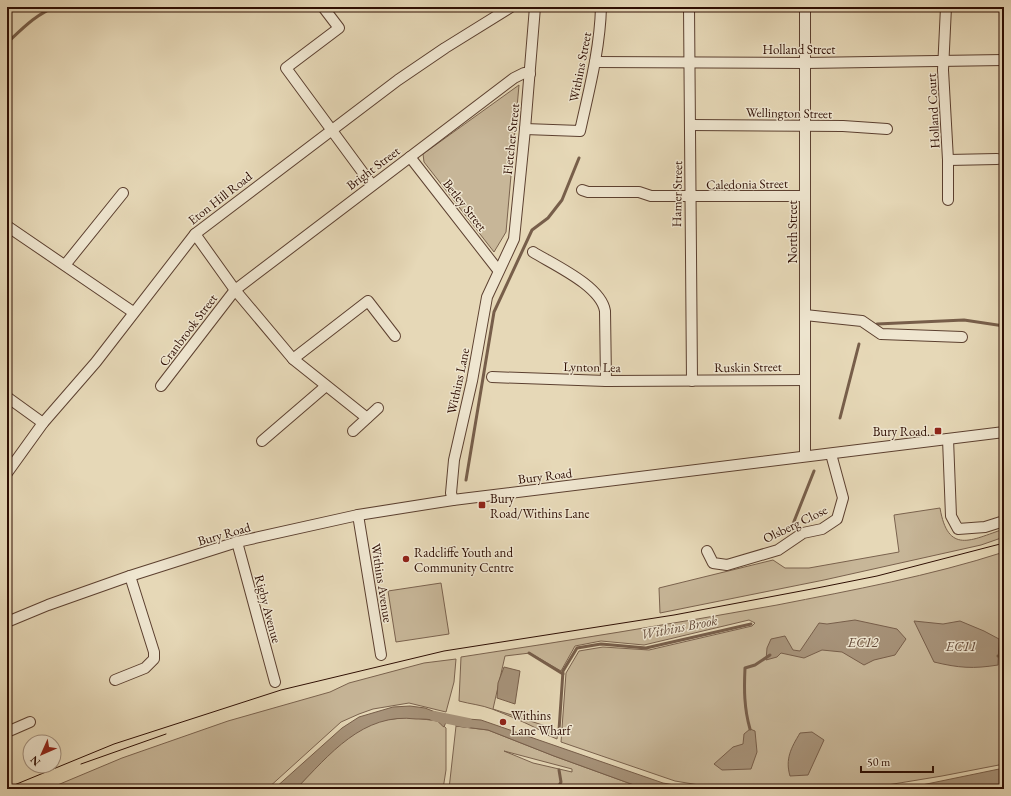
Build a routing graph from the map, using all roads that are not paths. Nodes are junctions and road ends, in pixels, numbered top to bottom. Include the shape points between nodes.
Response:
1 (323, 7) edge
2 (511, 7) edge
3 (535, 7) edge
4 (601, 7) edge
5 (689, 7) edge
6 (805, 7) edge
7 (946, 7) edge
8 (944, 60) junction
9 (1004, 60) edge
10 (595, 62) junction
11 (690, 63) junction
12 (805, 63) junction
13 (530, 74) junction
14 (691, 125) junction
15 (805, 126) junction
16 (525, 129) junction
17 (887, 129) dead end
18 (332, 130) junction
19 (410, 157) junction
20 (997, 159) dead end
21 (948, 160) junction
22 (372, 185) junction
23 (582, 190) dead end
24 (123, 193) dead end
25 (805, 196) junction
26 (689, 197) junction
27 (948, 200) dead end
28 (7, 226) edge
29 (195, 234) junction
30 (533, 252) dead end
31 (65, 265) junction
32 (498, 270) junction
33 (235, 290) junction
34 (133, 312) junction
35 (805, 315) junction
36 (395, 336) dead end
37 (962, 337) dead end
38 (293, 359) junction
39 (492, 376) dead end
40 (805, 380) junction
41 (606, 381) junction
42 (692, 381) junction
43 (162, 386) dead end
44 (326, 386) junction
45 (7, 397) edge
46 (378, 408) dead end
47 (367, 418) junction
48 (44, 423) junction
49 (353, 431) dead end
50 (1004, 432) edge
51 (948, 439) junction
52 (262, 441) dead end
53 (831, 454) junction
54 (805, 456) junction
55 (7, 473) edge
56 (453, 500) junction
57 (358, 515) junction
58 (1004, 521) edge
59 (237, 542) junction
60 (707, 551) dead end
61 (130, 576) junction
62 (7, 622) edge
63 (381, 655) dead end
64 (115, 680) dead end
65 (275, 682) dead end
66 (30, 722) dead end
67 (7, 732) edge

1 - 18 street via 339,28 286,68
2 - 18 street, Eton Hill Road via 445,48
3 - 13 street, Fletcher Street
4 - 10 street, Withins Street via 601,28
5 - 11 street, Hamer Street
6 - 12 street, North Street
7 - 8 street, Holland Court
8 - 9 street, Holland Street
8 - 12 street, Holland Street
8 - 21 street, Holland Court
10 - 11 street, Holland Street
10 - 16 street, Withins Street via 580,131
11 - 12 street, Holland Street
11 - 14 street, Hamer Street
12 - 15 street, North Street
13 - 16 street, Fletcher Street
13 - 19 street, Bright Street via 524,73 514,78
14 - 15 street, Wellington Street
14 - 26 street, Hamer Street
15 - 17 street, Wellington Street
15 - 25 street, North Street
16 - 32 street, Fletcher Street via 514,239
18 - 22 street
18 - 29 street, Eton Hill Road
19 - 22 street, Bright Street
19 - 32 street, Betley Street
20 - 21 street, Holland Court
21 - 27 street, Holland Court
22 - 33 street, Bright Street
23 - 26 street, Caledonia Street
24 - 31 street
25 - 26 street, Caledonia Street
25 - 35 street, North Street
26 - 42 street, Hamer Street
28 - 31 street
29 - 33 street
29 - 34 street, Eton Hill Road
30 - 41 street via 589,287 601,300 605,311
31 - 34 street
32 - 56 street, Withins Lane via 487,297 454,460 451,493
33 - 38 street
33 - 43 street, Cranbrook Street
34 - 48 street, Eton Hill Road via 96,362
35 - 37 street via 862,321 881,334
35 - 40 street, North Street
36 - 38 street via 368,301
38 - 44 street
39 - 41 street, Lynton Lea
40 - 42 street, Ruskin Street
40 - 54 street, North Street
41 - 42 street, Lynton Lea
44 - 47 street
44 - 52 street
45 - 48 street
46 - 47 street
47 - 49 street
48 - 55 street, Eton Hill Road
50 - 51 street, Bury Road
51 - 53 street, Bury Road
51 - 58 street via 950,516 958,529 985,527
53 - 54 street, Bury Road
53 - 60 street, Olsberg Close via 842,498 838,519 822,529 803,533 778,550 727,565 713,563
54 - 56 street, Bury Road
56 - 57 street, Bury Road
57 - 59 street, Bury Road
57 - 63 street, Withins Avenue
59 - 61 street, Bury Road
59 - 65 street, Rigby Avenue
61 - 62 street, Bury Road
61 - 64 street via 154,659 145,668
66 - 67 street

